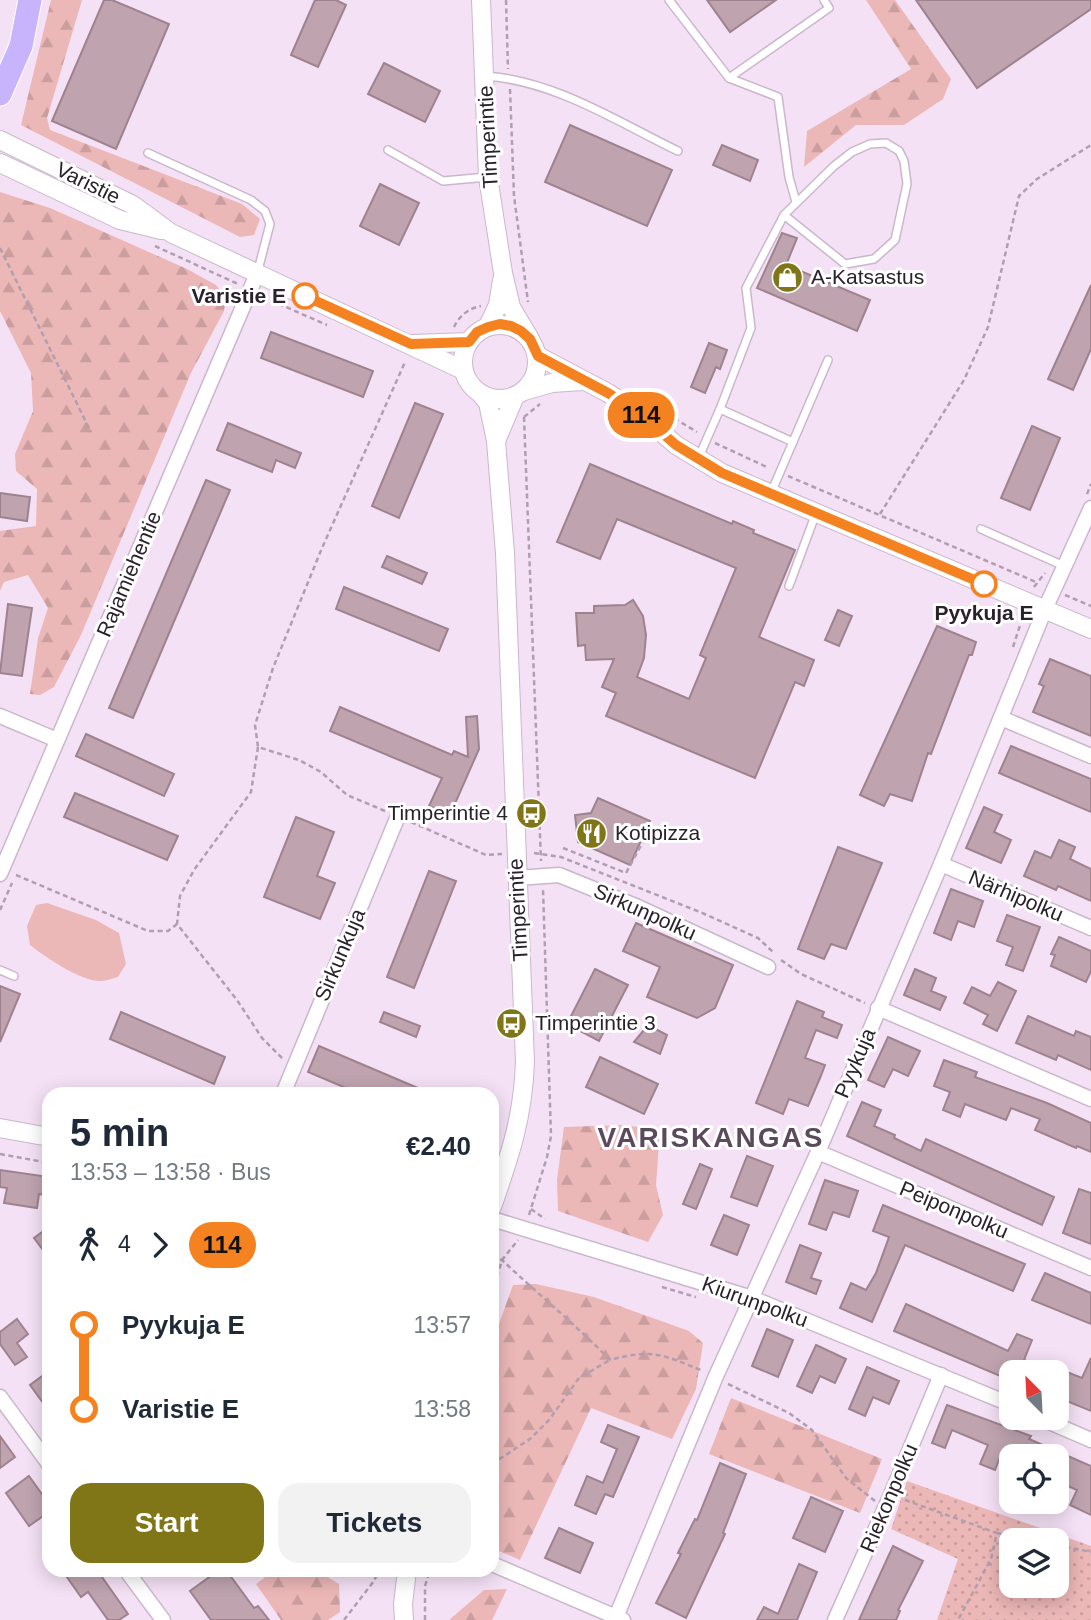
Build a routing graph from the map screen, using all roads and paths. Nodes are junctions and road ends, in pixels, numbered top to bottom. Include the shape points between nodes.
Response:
1 (30, 0) edge
2 (481, 0) edge
3 (506, 0) edge
4 (669, 0) edge
5 (824, 0) edge
6 (485, 76) junction
7 (509, 78) junction
8 (729, 78) junction
9 (0, 94) edge
10 (0, 140) edge
11 (1091, 145) edge
12 (388, 150) dead end
13 (678, 150) dead end
14 (148, 153) dead end
15 (0, 163) edge
16 (488, 177) junction
17 (796, 202) junction
18 (784, 215) junction
19 (171, 233) junction
20 (150, 243) dead end
21 (0, 248) edge
22 (503, 273) junction
23 (254, 282) junction
24 (529, 307) dead end
25 (328, 326) dead end
26 (488, 327) junction
27 (530, 339) junction
28 (469, 342) junction
29 (411, 344) junction
30 (538, 356) junction
31 (828, 360) dead end
32 (405, 362) dead end
33 (463, 370) junction
34 (583, 381) junction
35 (552, 383) junction
36 (519, 393) junction
37 (481, 394) junction
38 (720, 409) junction
39 (663, 412) dead end
40 (524, 418) junction
41 (505, 419) junction
42 (91, 432) dead end
43 (707, 438) junction
44 (496, 441) junction
45 (793, 442) junction
46 (697, 459) junction
47 (779, 473) junction
48 (771, 494) junction
49 (1091, 508) edge
50 (817, 513) junction
51 (880, 514) junction
52 (981, 529) dead end
53 (1064, 566) junction
54 (789, 586) dead end
55 (1054, 590) junction
56 (1091, 606) edge
57 (1045, 609) junction
58 (1091, 629) edge
59 (0, 716) edge
60 (1001, 718) junction
61 (57, 740) junction
62 (258, 747) junction
63 (1091, 756) edge
64 (398, 816) junction
65 (651, 827) dead end
66 (563, 848) dead end
67 (541, 853) junction
68 (515, 854) junction
69 (941, 864) junction
70 (8, 874) edge
71 (542, 876) junction
72 (517, 878) junction
73 (0, 910) edge
74 (177, 924) junction
75 (1091, 928) edge
76 (768, 967) dead end
77 (0, 970) edge
78 (14, 976) dead end
79 (878, 1008) junction
80 (293, 1068) junction
81 (286, 1087) edge
82 (1091, 1099) edge
83 (0, 1129) edge
84 (42, 1136) edge
85 (818, 1152) junction
86 (0, 1154) edge
87 (42, 1162) edge
88 (499, 1186) edge
89 (499, 1221) edge
90 (523, 1227) junction
91 (499, 1260) edge
92 (502, 1261) junction
93 (1091, 1268) edge
94 (499, 1271) edge
95 (752, 1298) junction
96 (610, 1360) junction
97 (941, 1375) junction
98 (716, 1376) junction
99 (0, 1397) edge
100 (999, 1400) edge
101 (1068, 1430) edge
102 (1091, 1440) edge
103 (42, 1454) edge
104 (499, 1459) edge
105 (890, 1497) junction
106 (997, 1533) joint
107 (1069, 1547) edge
108 (1091, 1552) edge
109 (499, 1567) edge
110 (131, 1577) edge
111 (376, 1577) edge
112 (406, 1577) edge
113 (428, 1577) edge
114 (620, 1618) edge
115 (163, 1620) edge
116 (344, 1620) edge
117 (404, 1620) edge
118 (425, 1620) edge
119 (835, 1620) edge
120 (958, 1620) edge

1 - 9 highway via 21,46
2 - 6 street, Timperintie
3 - 7 path
4 - 8 lane
5 - 8 lane via 830,8
6 - 7 lane
6 - 16 street, Timperintie
7 - 13 lane via 548,88
7 - 24 path via 514,196
8 - 17 lane via 778,97
10 - 19 street, Varistie via 133,205
11 - 51 path via 1019,196 983,338 964,380
12 - 16 lane via 443,181
14 - 23 lane via 251,200 265,211 270,224
15 - 19 street, Varistie via 120,220
16 - 22 street, Timperintie
17 - 18 lane
17 - 18 lane via 852,152 870,144 886,144 899,151 904,161 906,184 895,240 874,259 845,264
18 - 38 lane via 746,288 751,328
19 - 23 street, Varistie
20 - 23 path
21 - 42 path
22 - 26 street, Timperintie via 498,305
22 - 27 street, Timperintie via 511,307
23 - 25 path via 297,314
23 - 29 street, Varistie
23 - 61 street, Rajamiehentie
26 - 27 street via 511,326
26 - 28 street
27 - 30 street
28 - 29 street
28 - 33 street
29 - 33 street, Varistie
30 - 34 street
30 - 36 street via 532,382
31 - 45 lane
32 - 62 path via 273,668 255,725
33 - 37 street
34 - 35 street
34 - 46 street via 638,412
35 - 36 street
35 - 40 path via 544,400
36 - 37 street via 503,399
36 - 41 street, Timperintie
37 - 44 street, Timperintie via 488,404
38 - 43 lane
38 - 45 lane
39 - 43 path
40 - 41 path
40 - 67 path
41 - 44 street, Timperintie
43 - 46 lane
43 - 47 path
44 - 68 street, Timperintie via 505,553
45 - 47 lane
46 - 48 street
47 - 48 lane
47 - 51 path
48 - 50 street
49 - 53 street, Pyykuja
50 - 54 lane
50 - 57 street
51 - 55 path
52 - 53 lane
53 - 55 street, Pyykuja
55 - 56 path
55 - 57 street, Pyykuja
57 - 58 street
57 - 60 street, Pyykuja
59 - 61 street
60 - 63 street
60 - 69 street, Pyykuja
61 - 70 street, Rajamiehentie
62 - 64 path via 299,760 321,772 346,795
62 - 74 path via 251,792 194,870 180,896
64 - 68 path via 486,855
64 - 80 street, Sirkunkuja
65 - 66 path via 626,873
67 - 68 path
67 - 71 path
68 - 72 street, Timperintie
69 - 75 street, Närhipolku
69 - 79 street, Pyykuja
70 - 73 path
70 - 74 path via 148,931 168,931
71 - 72 street, Sirkunpolku
71 - 76 street, Sirkunpolku via 570,879
71 - 90 path via 551,1136
72 - 88 street, Timperintie via 524,1091 517,1133
74 - 80 path via 262,1038
77 - 78 lane
79 - 82 street
79 - 85 street, Pyykuja
80 - 81 street, Sirkunkuja
83 - 84 street
85 - 93 street, Peiponpolku
85 - 95 street, Pyykuja
86 - 87 path
89 - 90 street, Kiurunpolku
90 - 92 path
90 - 95 street, Kiurunpolku
91 - 92 path
92 - 94 path
92 - 96 path
95 - 97 street, Kiurunpolku
95 - 98 street, Pyykuja
96 - 98 path via 659,1353
96 - 104 path via 579,1378 549,1420
97 - 100 street, Kiurunpolku
97 - 105 street, Riekonpolku
98 - 105 path via 789,1413 812,1430 846,1478 874,1501
98 - 114 street, Pyykuja
99 - 103 street
101 - 102 street
105 - 106 path
105 - 119 street, Riekonpolku
106 - 120 path via 992,1559
107 - 108 path
109 - 114 street
110 - 115 street
111 - 116 path
112 - 117 street
113 - 118 path

